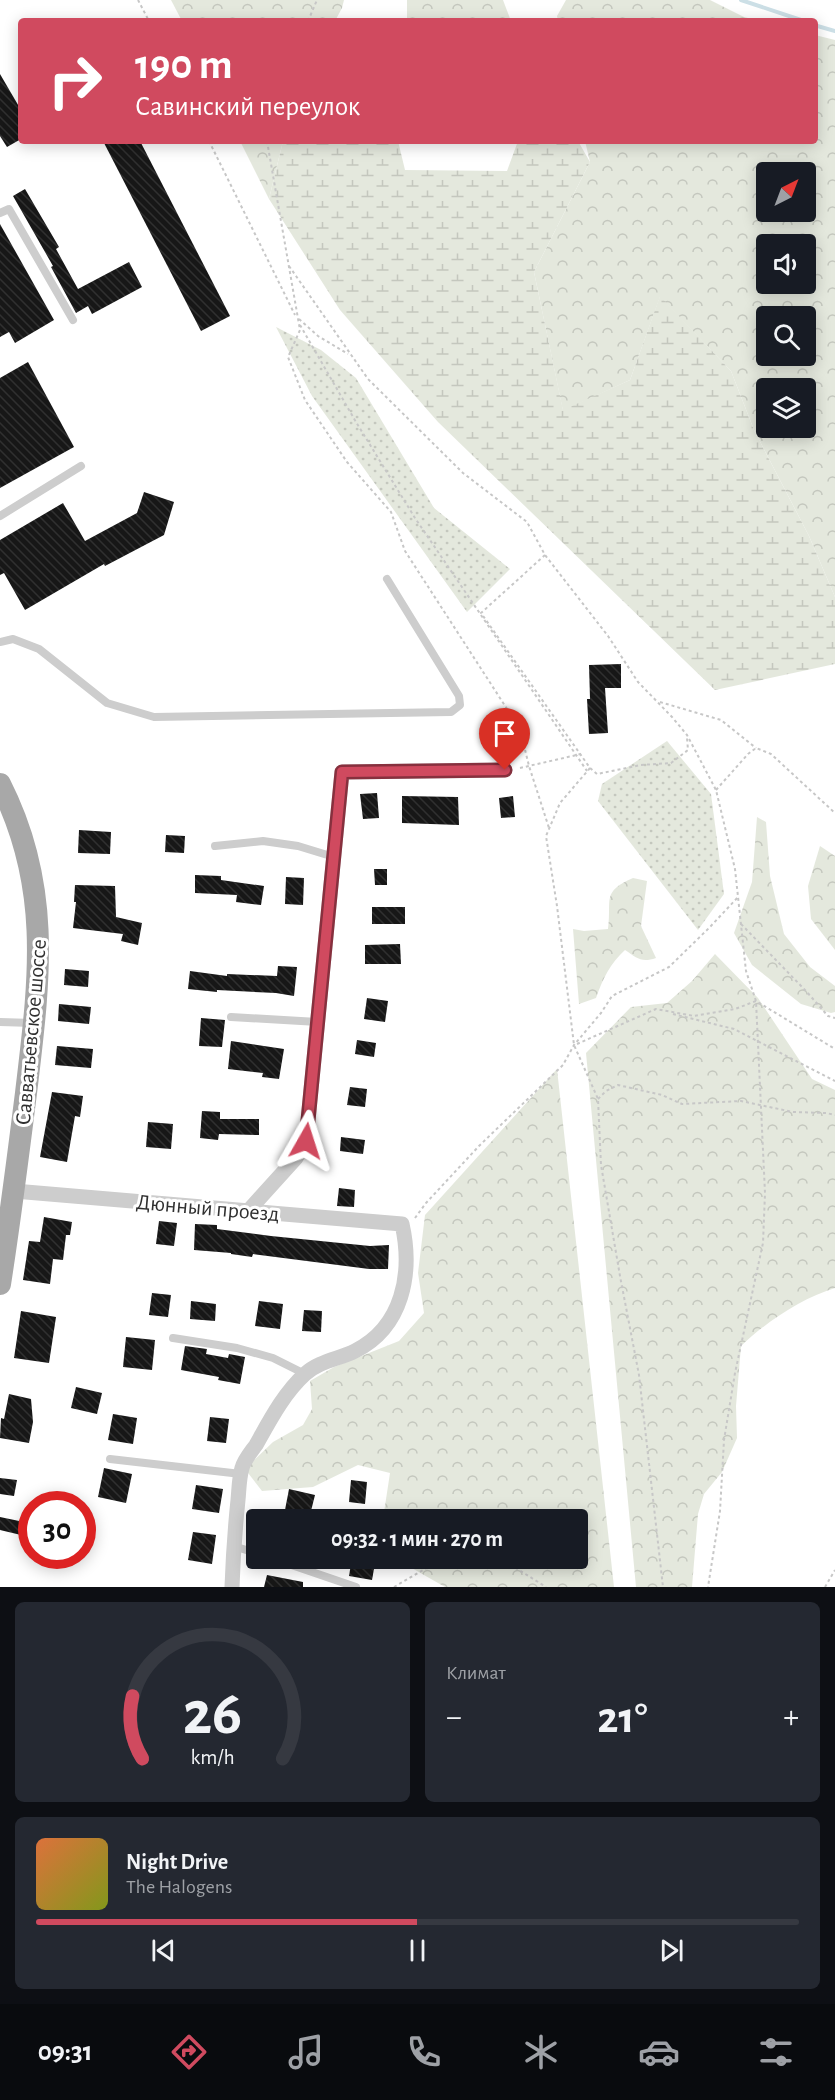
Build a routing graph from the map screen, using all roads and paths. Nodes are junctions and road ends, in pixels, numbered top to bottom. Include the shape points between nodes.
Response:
1 (138, 0) edge
2 (316, 0) edge
3 (147, 18) edge
4 (309, 18) edge
5 (210, 144) edge
6 (268, 144) edge
7 (0, 213) edge
8 (289, 266) junction
9 (297, 319) junction
10 (73, 320) dead end
11 (350, 355) junction
12 (81, 466) dead end
13 (0, 516) edge
14 (545, 555) junction
15 (387, 579) dead end
16 (0, 642) edge
17 (657, 702) junction
18 (687, 735) junction
19 (756, 748) junction
20 (575, 754) junction
21 (581, 754) junction
22 (529, 766) junction
23 (590, 768) junction
24 (505, 770) joint
25 (587, 771) junction
26 (0, 784) edge
27 (717, 790) junction
28 (835, 813) edge
29 (549, 828) junction
30 (215, 846) dead end
31 (335, 857) junction
32 (739, 895) junction
33 (741, 924) junction
34 (756, 1001) junction
35 (656, 1010) junction
36 (231, 1017) dead end
37 (835, 1018) edge
38 (0, 1022) edge
39 (318, 1022) junction
40 (34, 1023) junction
41 (757, 1038) junction
42 (574, 1045) junction
43 (835, 1049) edge
44 (835, 1081) edge
45 (598, 1099) junction
46 (762, 1106) junction
47 (835, 1115) edge
48 (14, 1191) junction
49 (249, 1210) junction
50 (402, 1224) junction
51 (0, 1284) edge
52 (173, 1338) dead end
53 (305, 1374) junction
54 (110, 1459) dead end
55 (241, 1474) junction
56 (233, 1546) junction
57 (246, 1551) edge
58 (304, 1569) edge
59 (425, 1569) edge
60 (517, 1569) edge
61 (835, 1570) edge
62 (232, 1587) edge
63 (356, 1587) edge
64 (394, 1587) edge
65 (546, 1587) edge
66 (663, 1587) edge
67 (708, 1587) edge
68 (825, 1587) edge

1 - 3 path
2 - 4 path
5 - 9 path
6 - 8 path
7 - 10 lane via 9,209
8 - 9 path
8 - 11 path
9 - 11 path
9 - 20 path via 415,518
9 - 22 path via 300,330 288,357 305,400 347,462 391,512 405,551 520,729
11 - 14 path via 368,379 463,473 526,522
12 - 13 lane
14 - 17 path
14 - 21 path via 481,613
15 - 16 lane via 459,696 460,705 451,712 154,717 107,703 39,649 13,639
17 - 18 path
17 - 19 path via 721,720
18 - 23 path via 688,750 671,763 597,774
18 - 27 path
19 - 27 path
19 - 28 path via 771,754
20 - 21 path
20 - 22 path
20 - 25 path
21 - 23 path
22 - 24 path
22 - 29 path
23 - 25 path
24 - 31 street via 342,772
25 - 29 path via 560,803
26 - 40 main road, Савватьевское шоссе via 19,828 34,886 39,946
27 - 32 path
29 - 42 path via 546,836
30 - 31 lane via 263,841
31 - 39 street
32 - 33 path
32 - 42 path via 669,967 612,996
33 - 34 path via 746,971
33 - 37 path via 828,1016
34 - 35 path via 694,1016
34 - 41 path
34 - 43 path
35 - 41 path
35 - 42 path
36 - 39 lane
38 - 40 lane
39 - 49 street via 306,1141 296,1158
40 - 48 main road, Савватьевское шоссе
41 - 44 path
41 - 46 path
42 - 45 path
42 - 50 path via 564,1065 479,1146 413,1221
45 - 46 path via 618,1085 682,1104 741,1101
45 - 66 path via 602,1165 639,1375
46 - 47 path
46 - 67 path via 764,1243 724,1440 720,1511
48 - 49 street, Дюнный проезд
48 - 51 main road, Савватьевское шоссе
49 - 50 street, Дюнный проезд
50 - 53 street via 405,1265 402,1299 394,1315 377,1336 356,1350 316,1365
52 - 53 lane via 237,1348 273,1358
53 - 55 street via 280,1405
54 - 55 lane
55 - 56 street
56 - 57 lane
56 - 62 street
58 - 63 lane
59 - 64 path
60 - 65 path
61 - 68 path

